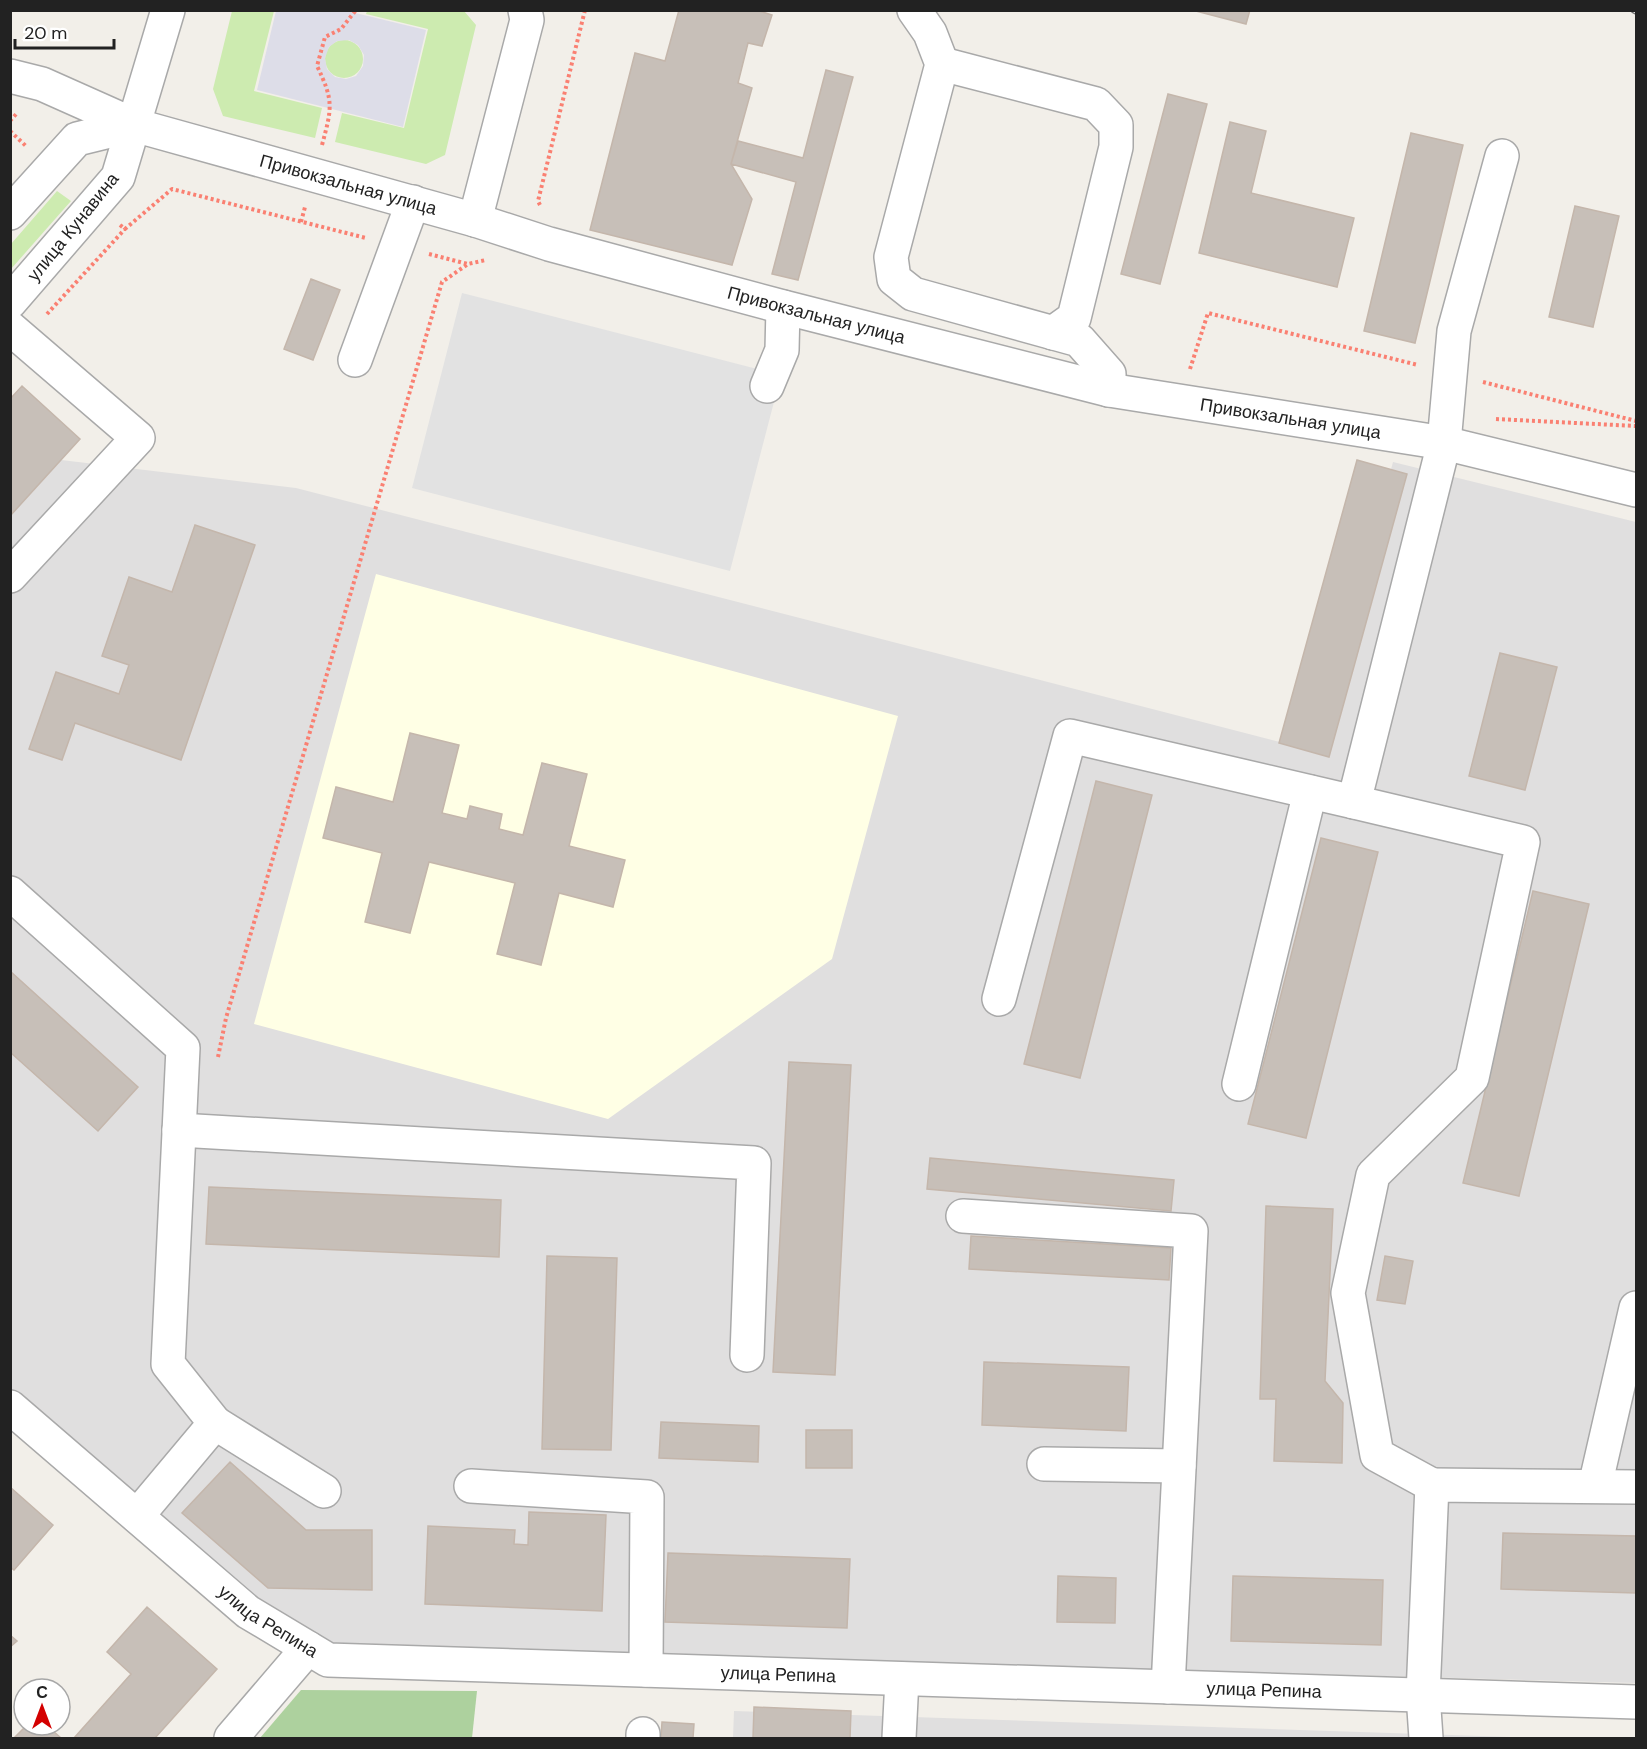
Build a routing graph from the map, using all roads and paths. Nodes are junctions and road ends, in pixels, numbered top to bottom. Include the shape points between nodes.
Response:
1 (168, 10) edge
2 (356, 10) edge
3 (525, 10) edge
4 (585, 10) edge
5 (914, 10) edge
6 (942, 64) junction
7 (10, 76) edge
8 (134, 125) junction
9 (10, 131) edge
10 (1502, 156) dead end
11 (50, 168) junction
12 (314, 174) junction
13 (413, 202) junction
14 (94, 205) junction
15 (10, 213) edge
16 (475, 220) junction
17 (301, 222) junction
18 (125, 229) junction
19 (549, 244) junction
20 (397, 246) junction
21 (491, 259) dead end
22 (468, 264) junction
23 (10, 302) edge
24 (783, 307) junction
25 (1053, 333) junction
26 (17, 334) edge
27 (354, 360) dead end
28 (1449, 373) junction
29 (1187, 377) dead end
30 (767, 386) dead end
31 (1109, 390) junction
32 (1636, 421) edge
33 (1444, 443) junction
34 (1636, 490) edge
35 (10, 576) edge
36 (1310, 792) junction
37 (1354, 802) junction
38 (10, 893) edge
39 (999, 999) dead end
40 (217, 1063) dead end
41 (1239, 1084) dead end
42 (179, 1130) junction
43 (963, 1216) dead end
44 (1636, 1308) edge
45 (747, 1355) dead end
46 (10, 1407) edge
47 (215, 1423) junction
48 (1044, 1464) dead end
49 (1179, 1466) junction
50 (1432, 1485) junction
51 (471, 1486) dead end
52 (1595, 1486) junction
53 (1636, 1487) edge
54 (324, 1491) dead end
55 (137, 1516) junction
56 (308, 1648) junction
57 (646, 1670) junction
58 (902, 1679) junction
59 (1168, 1687) junction
60 (1423, 1695) junction
61 (1636, 1702) edge
62 (231, 1738) edge
63 (899, 1738) edge
64 (1426, 1738) edge

1 - 8 street, улица Кунавина
2 - 12 path via 341,29 325,38 317,66 332,109
3 - 16 street via 527,20
4 - 19 path via 538,201 554,226
5 - 6 street via 930,33
6 - 25 street via 891,257 894,279 913,294
6 - 25 street via 1096,104 1116,125 1116,147 1074,318
7 - 8 street, Привокзальная улица via 42,84
8 - 11 street via 77,139
8 - 12 street, Привокзальная улица
8 - 14 street, улица Кунавина via 117,177
9 - 11 path
10 - 28 street via 1455,330
11 - 15 street
12 - 13 street, Привокзальная улица
12 - 17 path
13 - 16 street, Привокзальная улица
13 - 20 street
14 - 18 path
14 - 23 street, улица Кунавина
16 - 19 street, Привокзальная улица
17 - 18 path via 172,189
17 - 20 path
18 - 26 path
19 - 24 street, Привокзальная улица
20 - 22 path
20 - 27 street
21 - 22 path
22 - 40 path via 442,282 226,1018
24 - 30 street via 782,350
24 - 31 street, Привокзальная улица
25 - 31 street via 1079,340 1109,374
26 - 35 street via 138,438
28 - 29 path via 1208,313
28 - 32 path
28 - 33 street
31 - 33 street, Привокзальная улица
33 - 34 street, Привокзальная улица
33 - 37 street
36 - 37 street
36 - 39 street via 1070,736
36 - 41 street
37 - 50 street via 1523,842 1472,1078 1373,1175 1348,1293 1377,1455
38 - 42 street via 183,1048
42 - 45 street via 754,1163
42 - 47 street via 168,1364
43 - 49 street via 1191,1231
44 - 52 street
46 - 55 street, улица Репина
47 - 54 street
47 - 55 street
48 - 49 street
49 - 59 street
50 - 52 street
50 - 60 street
51 - 57 street via 647,1497
52 - 53 street
55 - 56 street, улица Репина via 248,1612
56 - 57 street, улица Репина via 328,1660
56 - 62 street
57 - 58 street, улица Репина
58 - 59 street, улица Репина
58 - 63 street
59 - 60 street, улица Репина
60 - 61 street, улица Репина
60 - 64 street

